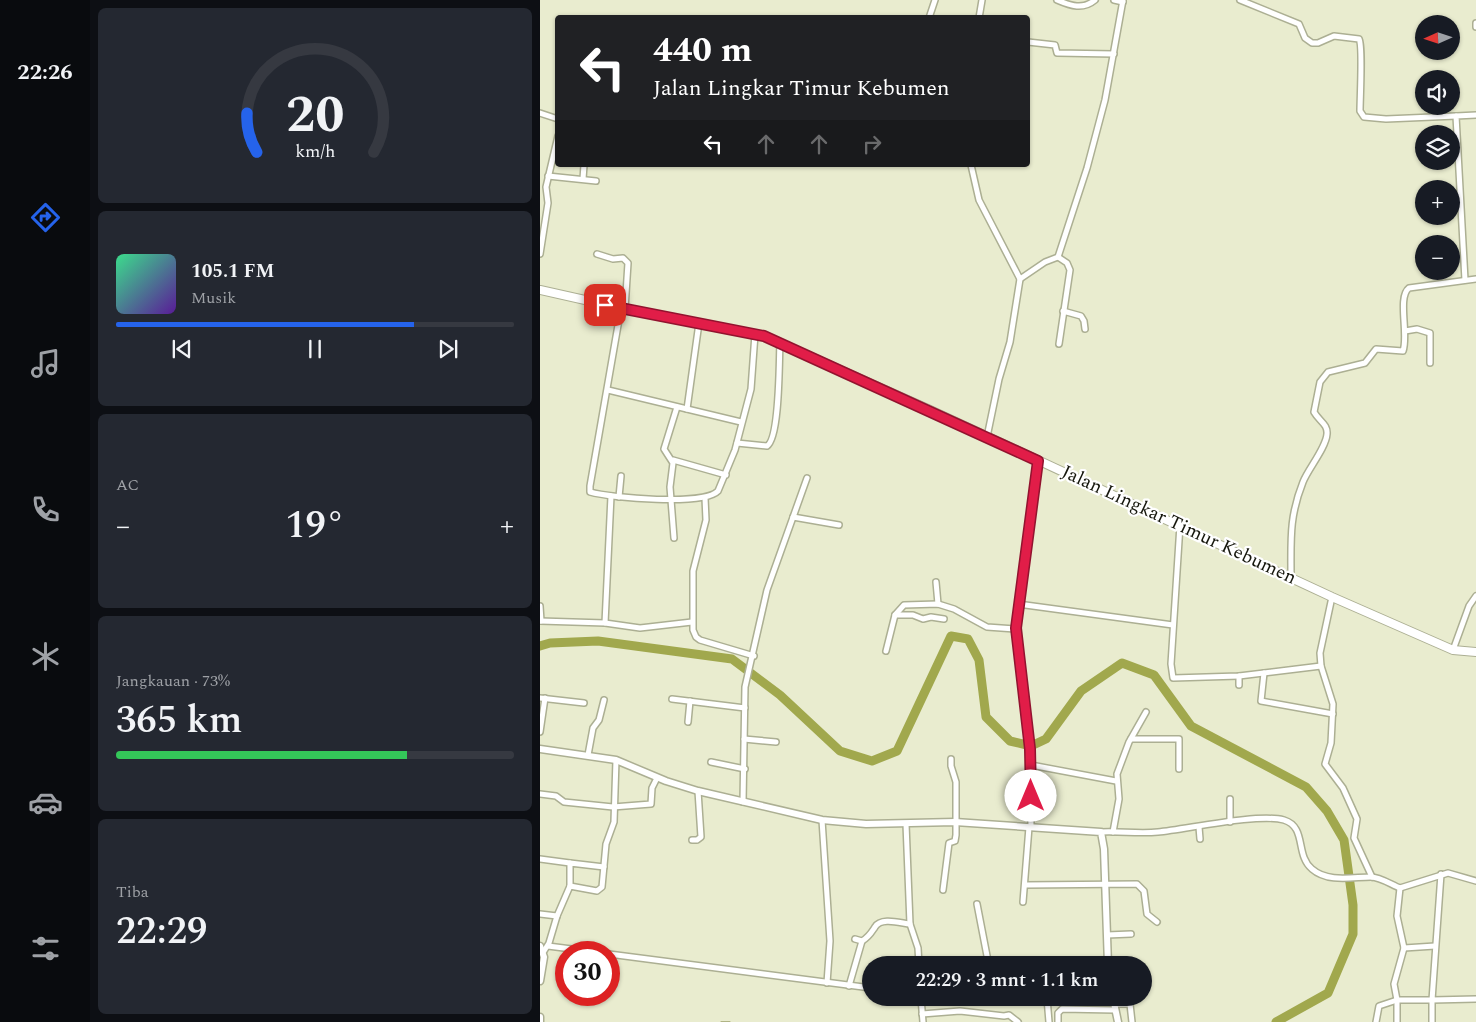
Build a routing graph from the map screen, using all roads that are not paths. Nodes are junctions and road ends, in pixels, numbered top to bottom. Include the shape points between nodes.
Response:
1 (936, 0) edge
2 (982, 0) edge
3 (1057, 0) edge
4 (1095, 0) edge
5 (1114, 0) edge
6 (1240, 0) edge
7 (1123, 1) edge
8 (930, 15) edge
9 (980, 15) edge
10 (1030, 42) edge
11 (1114, 54) junction
12 (540, 113) edge
13 (1476, 115) edge
14 (1456, 116) junction
15 (555, 118) edge
16 (555, 148) edge
17 (584, 167) edge
18 (971, 167) edge
19 (548, 176) junction
20 (583, 179) junction
21 (596, 181) dead end
22 (540, 254) edge
23 (597, 254) dead end
24 (1058, 257) junction
25 (1476, 278) edge
26 (1020, 280) junction
27 (1465, 280) junction
28 (540, 290) edge
29 (623, 309) junction
30 (1064, 310) junction
31 (700, 323) junction
32 (1084, 329) dead end
33 (1405, 331) junction
34 (754, 334) junction
35 (780, 342) junction
36 (1059, 344) dead end
37 (1430, 363) dead end
38 (608, 390) junction
39 (678, 407) junction
40 (687, 409) junction
41 (741, 422) junction
42 (987, 437) junction
43 (737, 443) junction
44 (673, 460) junction
45 (1038, 461) junction
46 (726, 475) junction
47 (620, 476) dead end
48 (807, 478) dead end
49 (611, 496) junction
50 (619, 497) junction
51 (705, 498) junction
52 (672, 499) junction
53 (793, 517) junction
54 (839, 525) dead end
55 (1180, 525) junction
56 (674, 538) dead end
57 (1291, 577) junction
58 (936, 582) dead end
59 (1476, 596) edge
60 (1332, 597) junction
61 (938, 604) junction
62 (1018, 604) junction
63 (540, 606) edge
64 (895, 615) junction
65 (944, 619) dead end
66 (540, 621) edge
67 (692, 622) junction
68 (605, 623) junction
69 (1173, 625) junction
70 (1016, 628) junction
71 (1453, 650) junction
72 (886, 651) dead end
73 (1476, 652) edge
74 (753, 658) junction
75 (1320, 666) junction
76 (1264, 673) junction
77 (1239, 676) junction
78 (1239, 685) dead end
79 (543, 698) edge
80 (672, 699) dead end
81 (604, 700) dead end
82 (690, 701) junction
83 (584, 703) dead end
84 (745, 708) junction
85 (1146, 712) dead end
86 (1333, 714) junction
87 (688, 722) dead end
88 (540, 732) edge
89 (744, 738) junction
90 (1131, 739) junction
91 (776, 742) dead end
92 (540, 750) edge
93 (588, 755) junction
94 (951, 759) dead end
95 (616, 760) junction
96 (711, 762) dead end
97 (1031, 765) junction
98 (745, 768) junction
99 (1179, 769) dead end
100 (657, 778) junction
101 (1116, 781) junction
102 (698, 791) junction
103 (540, 794) edge
104 (1230, 799) dead end
105 (743, 802) junction
106 (613, 807) junction
107 (822, 820) junction
108 (955, 822) junction
109 (1230, 822) junction
110 (906, 824) junction
111 (1030, 827) junction
112 (1199, 827) junction
113 (1101, 832) junction
114 (1113, 832) junction
115 (1200, 839) dead end
116 (692, 840) dead end
117 (540, 859) edge
118 (570, 863) junction
119 (604, 867) junction
120 (1441, 874) junction
121 (1370, 877) junction
122 (1476, 881) edge
123 (1025, 885) junction
124 (1104, 885) junction
125 (570, 886) junction
126 (1400, 888) junction
127 (943, 890) dead end
128 (1023, 902) dead end
129 (976, 904) dead end
130 (540, 914) edge
131 (557, 916) junction
132 (1157, 922) dead end
133 (910, 924) junction
134 (1107, 934) junction
135 (1131, 934) dead end
136 (855, 939) dead end
137 (862, 941) junction
138 (1435, 946) junction
139 (544, 948) edge
140 (1404, 948) junction
141 (620, 955) edge
142 (918, 956) edge
143 (987, 956) edge
144 (1108, 956) edge
145 (540, 981) edge
146 (827, 983) junction
147 (849, 986) junction
148 (862, 987) edge
149 (1476, 999) edge
150 (1397, 1000) junction
151 (1432, 1000) junction
152 (922, 1006) edge
153 (1048, 1006) edge
154 (1096, 1006) edge
155 (1114, 1006) edge
156 (1130, 1006) edge
157 (922, 1014) junction
158 (540, 1017) edge
159 (540, 1022) edge
160 (923, 1022) edge
161 (1018, 1022) edge
162 (1049, 1022) edge
163 (1058, 1022) edge
164 (1118, 1022) edge
165 (1132, 1022) edge
166 (1376, 1022) edge
167 (1397, 1022) edge
168 (1432, 1022) edge

1 - 8 street
2 - 9 street
3 - 4 street via 1079,6
5 - 7 street
6 - 14 street via 1299,24 1305,38 1312,43 1334,36 1359,39 1362,46 1360,111 1364,117
7 - 11 street
10 - 11 street via 1055,45 1057,53
11 - 24 street via 1088,168
12 - 15 street
13 - 14 street
14 - 27 street
16 - 19 street
17 - 20 street
18 - 26 street via 979,200
19 - 20 street
19 - 22 street via 548,203
20 - 21 street
23 - 29 street via 610,259 623,258 629,264
24 - 26 street
24 - 30 street via 1070,268
25 - 27 street
26 - 42 street via 1010,342
27 - 33 street via 1405,290
28 - 29 main road, Jalan Lingkar Timur Kebumen
29 - 31 main road, Jalan Lingkar Timur Kebumen
29 - 38 street
30 - 32 street via 1081,316
30 - 36 street
31 - 34 main road, Jalan Lingkar Timur Kebumen
31 - 40 street
33 - 37 street via 1417,329 1430,333
33 - 57 street via 1401,352 1376,349 1365,363 1330,370 1320,382 1314,412 1326,427 1326,438 1304,480 1293,512
34 - 35 main road, Jalan Lingkar Timur Kebumen
34 - 41 street via 753,382
35 - 42 main road, Jalan Lingkar Timur Kebumen
35 - 43 street via 776,410 770,443 767,446
38 - 39 street
38 - 49 street via 590,492
39 - 40 street
39 - 44 street via 664,448
40 - 41 street
41 - 43 street
42 - 45 main road, Jalan Lingkar Timur Kebumen
43 - 46 street
44 - 46 street
44 - 52 street
45 - 55 main road, Jalan Lingkar Timur Kebumen
45 - 62 street
46 - 51 street via 718,491
47 - 50 street
48 - 53 street
49 - 50 street
49 - 68 street
50 - 52 street
51 - 52 street
51 - 67 street via 706,520 693,571
52 - 56 street
53 - 54 street
53 - 74 street via 767,590
55 - 57 main road, Jalan Lingkar Timur Kebumen
55 - 69 street
57 - 60 main road, Jalan Lingkar Timur Kebumen
58 - 61 street
59 - 71 street
60 - 71 main road, Jalan Lingkar Timur Kebumen
60 - 75 street via 1321,640
61 - 64 street via 904,605
61 - 70 street via 987,627
62 - 69 street
62 - 70 street
63 - 66 street
64 - 65 street
64 - 72 street
66 - 68 street
67 - 68 street via 642,628
67 - 74 street via 694,634 700,640
69 - 77 street via 1173,678
70 - 97 street
71 - 73 main road, Jalan Lingkar Timur Kebumen
74 - 84 street via 745,687
75 - 76 street
75 - 86 street via 1331,692
76 - 77 street
76 - 86 street via 1261,701
77 - 78 street
79 - 83 street
79 - 88 street
80 - 82 street
81 - 93 street via 599,719 593,727
82 - 84 street
82 - 87 street
84 - 89 street
85 - 90 street
86 - 121 street via 1332,743 1325,764 1343,788 1357,819 1354,836
89 - 91 street
89 - 98 street
90 - 99 street via 1179,740
90 - 101 street
92 - 93 street
93 - 95 street
94 - 108 street via 956,782
95 - 100 street
95 - 106 street
96 - 98 street
97 - 101 street
97 - 111 street
98 - 105 street
100 - 102 street
100 - 106 street via 652,788 651,804
101 - 114 street via 1119,799
102 - 105 street
102 - 116 street via 701,837
103 - 106 street via 556,796 562,802
104 - 109 street
105 - 107 street
106 - 119 street via 614,822 606,844
107 - 110 street
107 - 146 street via 830,941
108 - 110 street
108 - 111 street
108 - 127 street via 955,840 949,844
109 - 112 street
109 - 121 street via 1269,819 1291,823 1297,829 1302,856 1311,868 1335,878
110 - 133 street
111 - 113 street
111 - 123 street
112 - 114 street via 1144,833
112 - 115 street
113 - 114 street
113 - 124 street
117 - 118 street
118 - 119 street
118 - 125 street
119 - 125 street via 600,890
120 - 122 street via 1453,873
120 - 126 street
120 - 138 street
121 - 126 street
123 - 124 street
123 - 128 street
124 - 132 street via 1140,885 1147,914
124 - 134 street
125 - 131 street
126 - 140 street via 1397,916
129 - 143 street
130 - 131 street
131 - 139 street
133 - 137 street via 876,924
133 - 142 street
134 - 135 street
134 - 144 street
136 - 137 street
137 - 147 street
138 - 140 street
138 - 151 street
139 - 145 street
140 - 150 street via 1394,984
141 - 146 street
146 - 147 street
147 - 148 street
149 - 151 street
150 - 151 street
150 - 166 street via 1379,1006
150 - 167 street
151 - 168 street
152 - 157 street
153 - 162 street
154 - 163 street via 1059,1010
155 - 164 street
156 - 165 street
157 - 160 street
157 - 161 street via 960,1011 1008,1015
158 - 159 street

